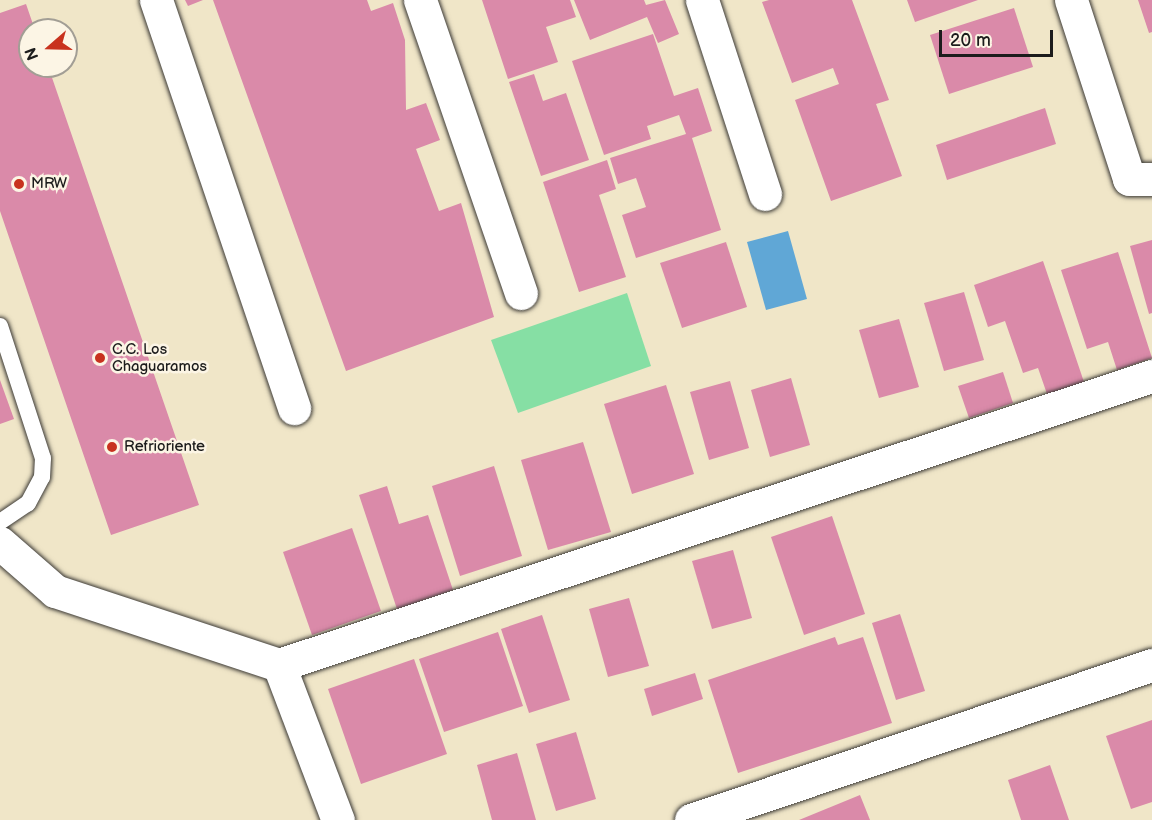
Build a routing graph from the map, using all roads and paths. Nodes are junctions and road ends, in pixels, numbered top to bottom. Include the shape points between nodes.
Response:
1 (156, 0) edge
2 (420, 0) edge
3 (702, 0) edge
4 (1071, 0) edge
5 (1152, 179) edge
6 (765, 194) dead end
7 (521, 293) dead end
8 (0, 326) edge
9 (1152, 376) edge
10 (294, 408) dead end
11 (0, 522) edge
12 (0, 543) edge
13 (279, 665) junction
14 (1152, 665) edge
15 (338, 820) edge
16 (691, 820) edge

1 - 10 street
2 - 7 street
3 - 6 street
4 - 5 street via 1129,179
8 - 11 lane via 43,458 42,477 28,503
9 - 13 street
12 - 13 street via 55,591
13 - 15 street
14 - 16 street

